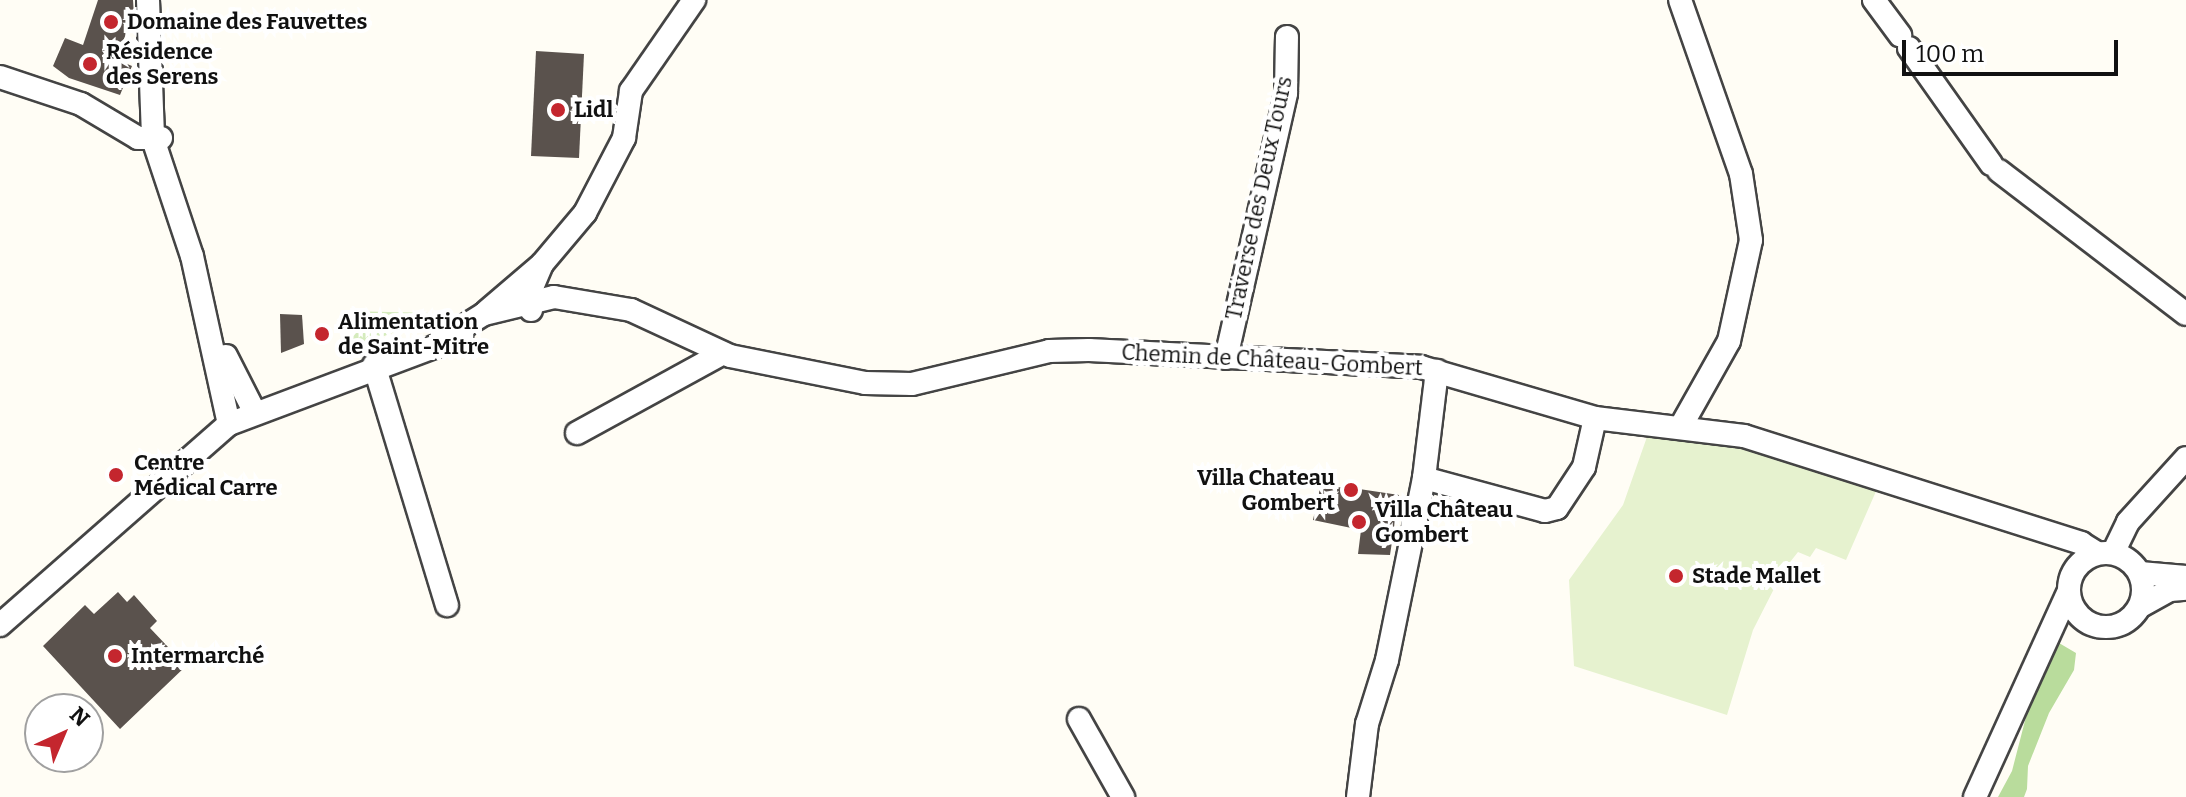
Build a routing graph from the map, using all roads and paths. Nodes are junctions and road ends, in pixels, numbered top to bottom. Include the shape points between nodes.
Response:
1 (148, 0) edge
2 (157, 0) edge
3 (694, 0) edge
4 (1680, 0) edge
5 (1874, 0) edge
6 (1287, 37) dead end
7 (0, 77) edge
8 (157, 139) junction
9 (186, 223) junction
10 (542, 264) junction
11 (530, 305) junction
12 (2186, 314) edge
13 (486, 320) junction
14 (723, 353) junction
15 (1226, 358) junction
16 (374, 365) junction
17 (1437, 371) junction
18 (254, 411) junction
19 (1595, 418) junction
20 (229, 424) junction
21 (1680, 428) junction
22 (577, 433) dead end
23 (2186, 458) edge
24 (1424, 478) junction
25 (2052, 534) junction
26 (2120, 560) junction
27 (68, 565) junction
28 (2074, 570) junction
29 (2186, 577) edge
30 (2186, 589) edge
31 (2068, 593) junction
32 (447, 605) dead end
33 (2141, 606) junction
34 (2085, 621) junction
35 (0, 625) edge
36 (0, 638) edge
37 (2041, 654) junction
38 (1079, 719) dead end
39 (1123, 797) edge
40 (1358, 797) edge
41 (1975, 797) edge

1 - 8 street
2 - 8 street
3 - 10 street via 631,91 624,138 585,213
4 - 21 street via 1741,174 1751,240 1729,341
5 - 12 street via 1995,168
6 - 15 street, Traverse des Deux Tours via 1286,93
7 - 8 street via 61,96 120,130
8 - 9 street
9 - 18 street via 231,375
9 - 20 street
10 - 11 street
10 - 13 street
11 - 13 street, Chemin de Château-Gombert
11 - 14 street, Chemin de Château-Gombert via 583,300 631,310
13 - 16 street, Chemin de Château-Gombert
14 - 15 street, Chemin de Château-Gombert via 827,378 912,384 1049,351
14 - 22 street
15 - 17 street, Chemin de Château-Gombert
16 - 18 street, Chemin de Château-Gombert
16 - 32 street
17 - 19 street, Chemin de Château-Gombert
17 - 24 street
18 - 20 street, Chemin de Château-Gombert
19 - 21 street, Chemin de Château-Gombert
19 - 24 street via 1584,467 1557,508 1545,511
20 - 27 street, Chemin de Château-Gombert
21 - 25 street, Chemin de Château-Gombert via 1744,436
23 - 26 street via 2128,522
24 - 40 street via 1387,660 1367,724
25 - 26 street, Chemin de Château-Gombert
25 - 28 street
26 - 28 street
26 - 29 street, Chemin de Château-Gombert
26 - 33 street
27 - 35 street, Chemin de Château-Gombert
27 - 36 street, Chemin de Château-Gombert
28 - 31 street
30 - 33 street via 2170,590
31 - 34 street
31 - 37 street
33 - 34 street via 2117,626
34 - 37 street
37 - 41 street
38 - 39 street

